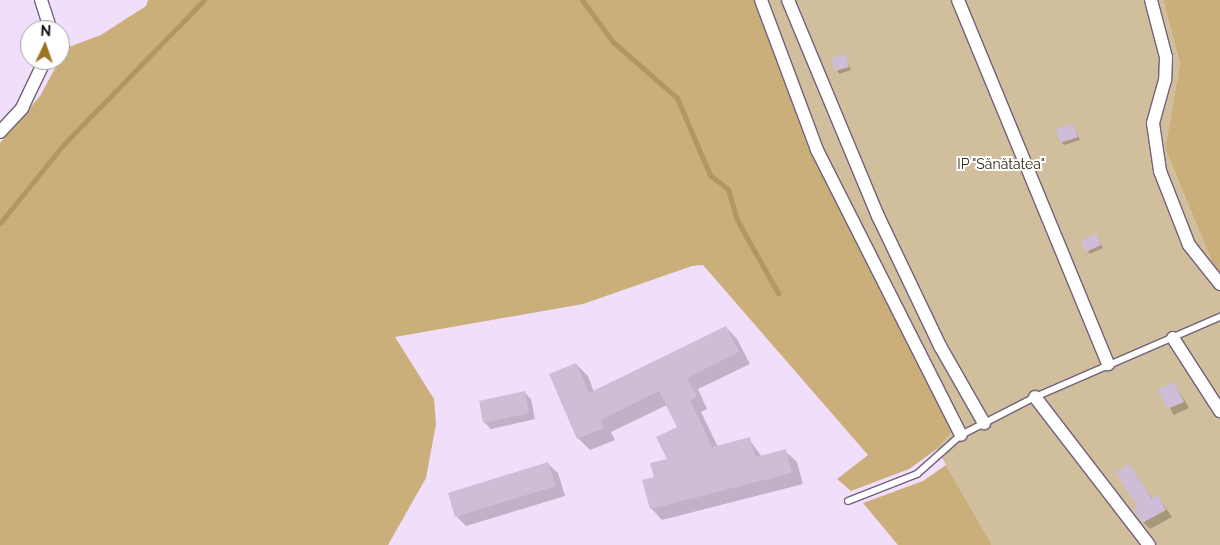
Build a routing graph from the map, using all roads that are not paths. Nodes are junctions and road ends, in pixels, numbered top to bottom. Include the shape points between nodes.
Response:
1 (41, 0) edge
2 (761, 0) edge
3 (958, 0) edge
4 (1151, 0) edge
5 (793, 1) edge
6 (48, 20) edge
7 (40, 70) edge
8 (0, 132) edge
9 (1220, 284) edge
10 (1220, 317) edge
11 (1173, 338) junction
12 (1108, 364) junction
13 (1035, 397) junction
14 (1220, 411) edge
15 (984, 423) junction
16 (961, 435) junction
17 (848, 501) dead end
18 (1149, 545) edge

1 - 6 street
2 - 16 street via 817,150
3 - 12 street
4 - 9 street via 1166,57 1153,123 1160,170 1190,245
5 - 15 street via 878,216 940,346
7 - 8 street via 22,108
10 - 11 lane
11 - 12 lane
11 - 14 street
12 - 13 lane
13 - 15 lane
13 - 18 street
15 - 16 lane
16 - 17 lane via 917,474

